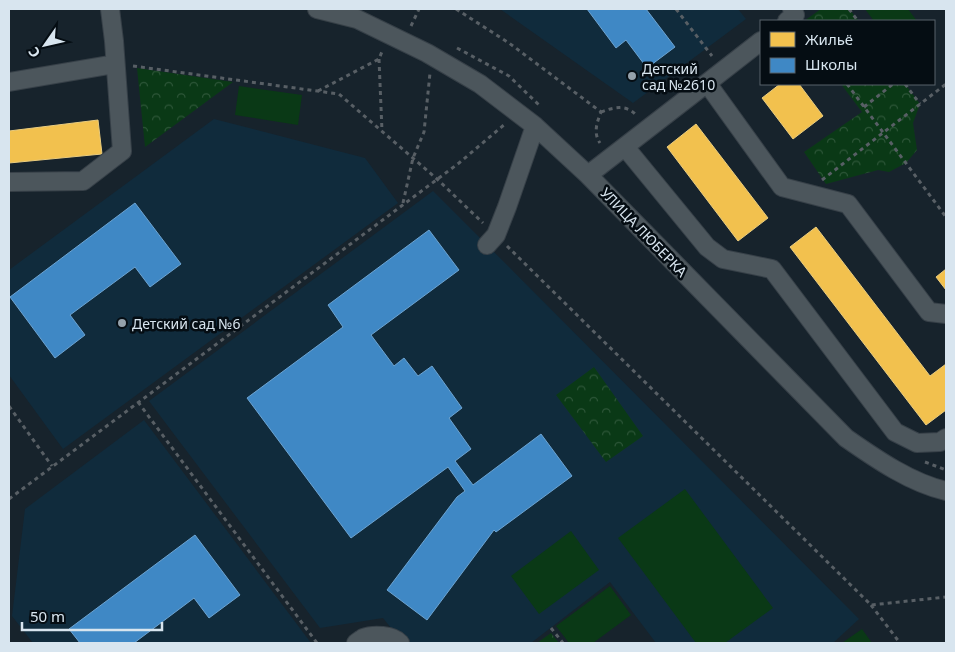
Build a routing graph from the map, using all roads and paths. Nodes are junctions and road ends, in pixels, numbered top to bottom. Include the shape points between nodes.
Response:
1 (110, 9) edge
2 (317, 9) edge
3 (456, 9) edge
4 (676, 9) edge
5 (792, 9) edge
6 (849, 9) edge
7 (359, 14) edge
8 (788, 20) edge
9 (857, 20) edge
10 (389, 34) junction
11 (760, 42) edge
12 (432, 55) junction
13 (379, 58) junction
14 (115, 64) junction
15 (724, 71) junction
16 (9, 82) edge
17 (707, 83) junction
18 (946, 84) edge
19 (848, 85) edge
20 (892, 85) edge
21 (906, 85) edge
22 (318, 91) junction
23 (920, 104) junction
24 (864, 106) junction
25 (601, 112) junction
26 (518, 113) junction
27 (535, 126) junction
28 (647, 129) junction
29 (382, 132) junction
30 (883, 133) junction
31 (618, 152) junction
32 (412, 158) junction
33 (588, 175) junction
34 (437, 179) junction
35 (9, 182) edge
36 (805, 193) junction
37 (402, 205) junction
38 (946, 217) edge
39 (491, 240) junction
40 (946, 314) edge
41 (138, 402) junction
42 (9, 406) edge
43 (946, 438) edge
44 (921, 460) dead end
45 (52, 466) junction
46 (946, 470) edge
47 (946, 491) edge
48 (9, 499) edge
49 (946, 597) edge
50 (871, 605) junction
51 (551, 628) dead end
52 (317, 643) edge
53 (356, 643) edge
54 (400, 643) edge
55 (563, 643) edge
56 (900, 643) edge

1 - 14 street
2 - 7 street, УЛИЦА ЛЮБЕРКА
3 - 25 path via 509,43
4 - 15 path
5 - 8 street via 796,15
6 - 9 path
7 - 10 street, УЛИЦА ЛЮБЕРКА
10 - 12 street, УЛИЦА ЛЮБЕРКА
10 - 13 path
11 - 15 street
12 - 26 street, УЛИЦА ЛЮБЕРКА via 480,84
12 - 32 path via 424,132
13 - 22 path
13 - 29 path
14 - 16 street
14 - 22 path
14 - 35 street via 122,151 83,181
15 - 17 street
17 - 28 street
17 - 36 street via 782,187
18 - 23 path
19 - 24 path
20 - 24 path
21 - 23 path
22 - 29 path via 338,94
23 - 30 path
24 - 30 path
25 - 28 path via 623,107 634,113
25 - 31 path via 596,124 596,138
26 - 27 street, УЛИЦА ЛЮБЕРКА
26 - 34 path
27 - 33 street, УЛИЦА ЛЮБЕРКА
27 - 39 street via 507,207
28 - 31 street
29 - 32 path
30 - 36 path
30 - 38 path
31 - 33 street
31 - 43 street via 722,259 772,269 894,432 917,443 940,442
32 - 34 path
32 - 37 path
33 - 47 street, УЛИЦА ЛЮБЕРКА via 846,438 886,466 934,489
34 - 37 path
34 - 39 path
36 - 40 street via 848,204 929,312
37 - 41 path
39 - 50 path
41 - 45 path
41 - 52 path
42 - 45 path
44 - 46 path
45 - 48 path
49 - 50 path
50 - 56 path
51 - 55 path
53 - 54 street via 362,638 381,636

